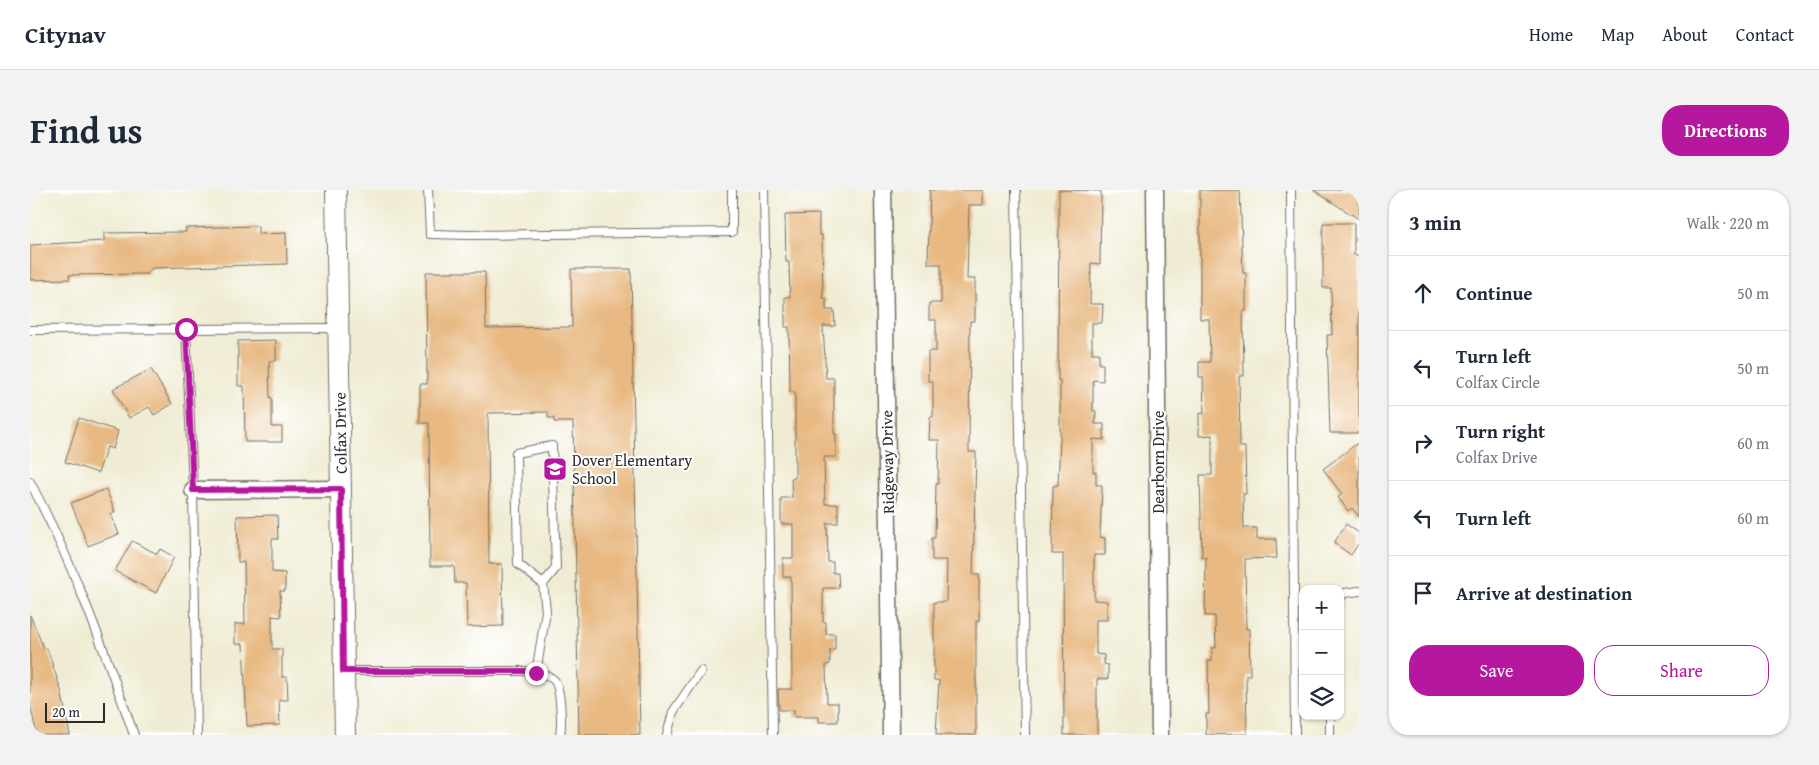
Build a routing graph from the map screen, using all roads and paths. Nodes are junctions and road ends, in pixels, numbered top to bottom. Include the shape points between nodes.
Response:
1 (336, 190) edge
2 (428, 190) edge
3 (732, 190) edge
4 (764, 190) edge
5 (883, 190) edge
6 (1016, 190) edge
7 (1155, 190) edge
8 (1291, 190) edge
9 (338, 328) junction
10 (186, 329) junction
11 (30, 330) edge
12 (30, 482) edge
13 (341, 489) junction
14 (193, 490) junction
15 (543, 584) junction
16 (1359, 591) edge
17 (1344, 594) edge
18 (343, 671) junction
19 (701, 672) dead end
20 (536, 673) junction
21 (1330, 720) edge
22 (134, 735) edge
23 (197, 735) edge
24 (344, 735) edge
25 (560, 735) edge
26 (668, 735) edge
27 (772, 735) edge
28 (891, 735) edge
29 (1025, 735) edge
30 (1160, 735) edge
31 (1294, 735) edge
32 (1330, 735) edge

1 - 9 street, Colfax Drive
2 - 3 lane via 430,234 468,235 732,232
4 - 27 lane
5 - 28 street, Ridgeway Drive
6 - 29 lane
7 - 30 street, Dearborn Drive
8 - 31 lane
9 - 10 lane
9 - 13 street, Colfax Drive
10 - 11 lane
10 - 14 lane
12 - 22 lane via 98,630
13 - 14 street
13 - 18 street, Colfax Drive
14 - 23 lane
15 - 15 lane via 556,568 552,446 516,453 518,564
15 - 20 lane via 546,612
16 - 17 lane
18 - 20 lane
18 - 24 street, Colfax Drive
19 - 26 lane via 673,712
20 - 25 lane via 554,680 559,690
21 - 32 lane

